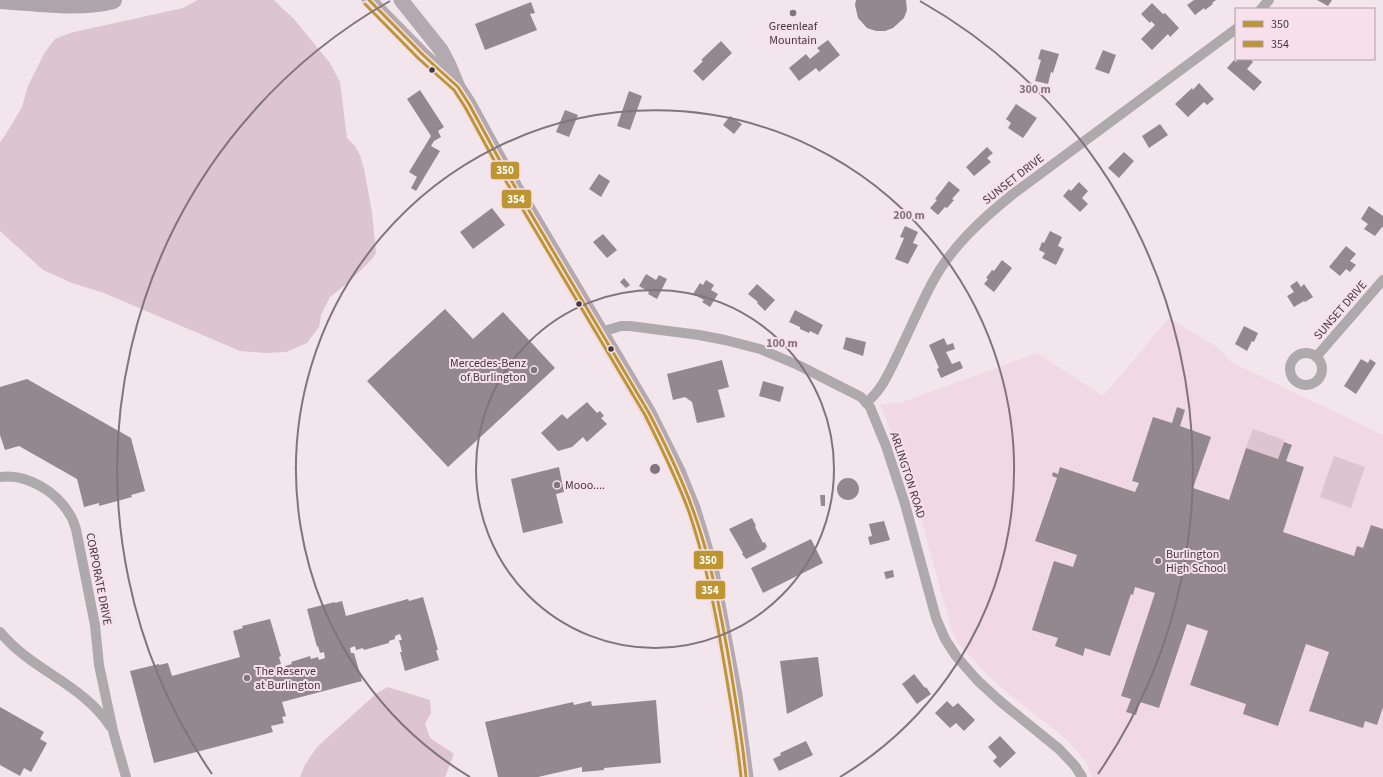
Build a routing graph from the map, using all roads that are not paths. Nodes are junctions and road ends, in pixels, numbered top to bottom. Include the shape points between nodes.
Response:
1 (0, 0) edge
2 (113, 0) edge
3 (369, 0) edge
4 (401, 0) edge
5 (1270, 0) edge
6 (1262, 8) edge
7 (1235, 30) edge
8 (458, 87) junction
9 (1383, 280) edge
10 (601, 332) junction
11 (1316, 357) dead end
12 (866, 403) junction
13 (0, 477) edge
14 (0, 632) edge
15 (113, 731) junction
16 (126, 777) edge
17 (746, 777) edge
18 (1082, 777) edge

1 - 2 highway via 72,4
3 - 8 main road
4 - 8 main road via 441,50
5 - 6 street
7 - 12 street, SUNSET DRIVE via 1013,194 970,233 936,276 885,380
8 - 10 main road
9 - 11 street, SUNSET DRIVE
10 - 12 street, ARLINGTON ROAD via 630,326 699,335 760,349 857,394
10 - 17 main road via 668,450 703,538 724,633
12 - 18 street, ARLINGTON ROAD via 878,425 905,504 936,618 945,639 978,681 1059,749
13 - 15 street, CORPORATE DRIVE via 20,477 38,485 60,502 73,519
14 - 15 street, CORPORATE DRIVE via 30,659 92,704 102,713
15 - 16 street, CORPORATE DRIVE

